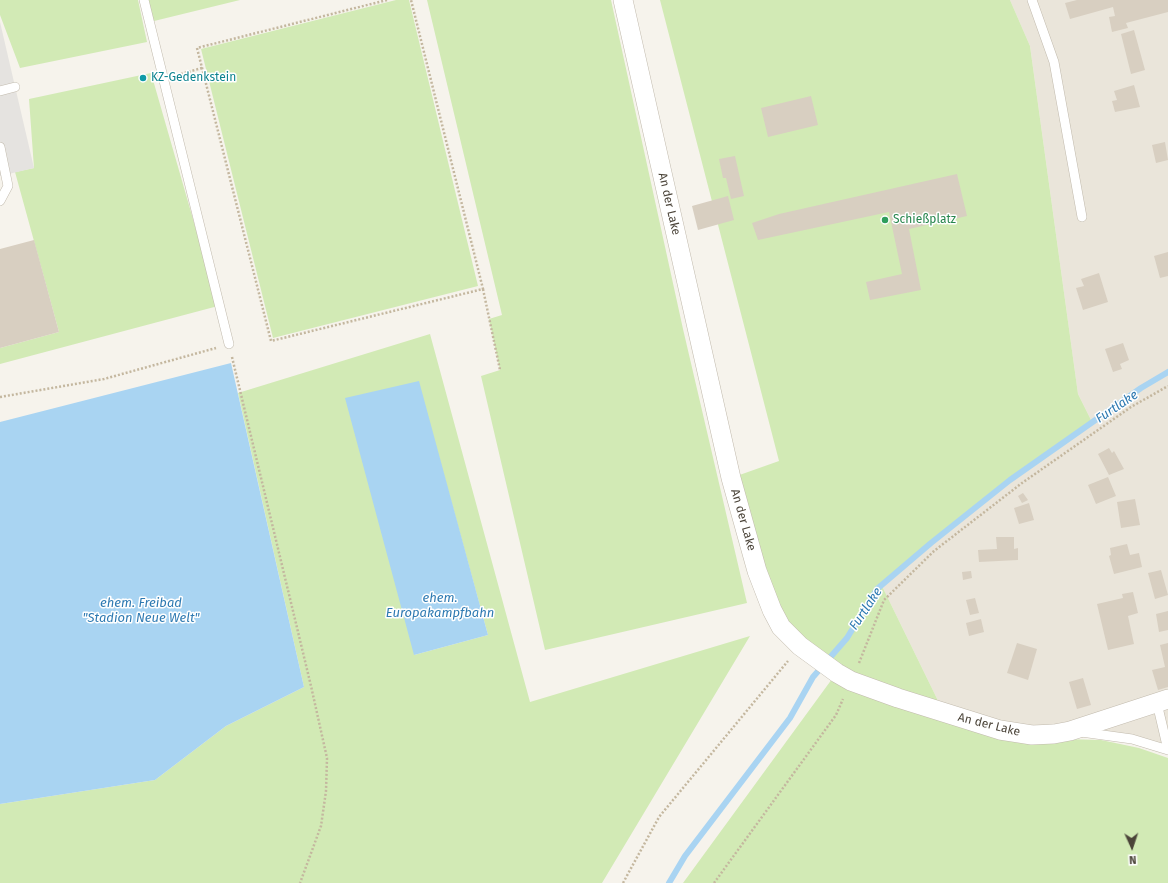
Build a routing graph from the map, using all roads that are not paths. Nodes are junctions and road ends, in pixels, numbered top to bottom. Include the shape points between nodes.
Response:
1 (144, 0) edge
2 (623, 0) edge
3 (1032, 0) edge
4 (15, 88) dead end
5 (0, 91) edge
6 (0, 146) edge
7 (0, 201) edge
8 (1082, 217) dead end
9 (228, 344) road end
10 (1163, 701) edge
11 (1070, 731) junction
12 (1168, 750) edge

1 - 9 lane
2 - 11 street, An der Lake via 733,486 757,571 781,627 800,646 844,677 898,698 1000,730 1032,735
3 - 8 lane via 1054,62
4 - 5 lane
6 - 7 lane via 8,186
10 - 11 street, An der Lake
10 - 12 lane
11 - 12 lane via 1120,737

